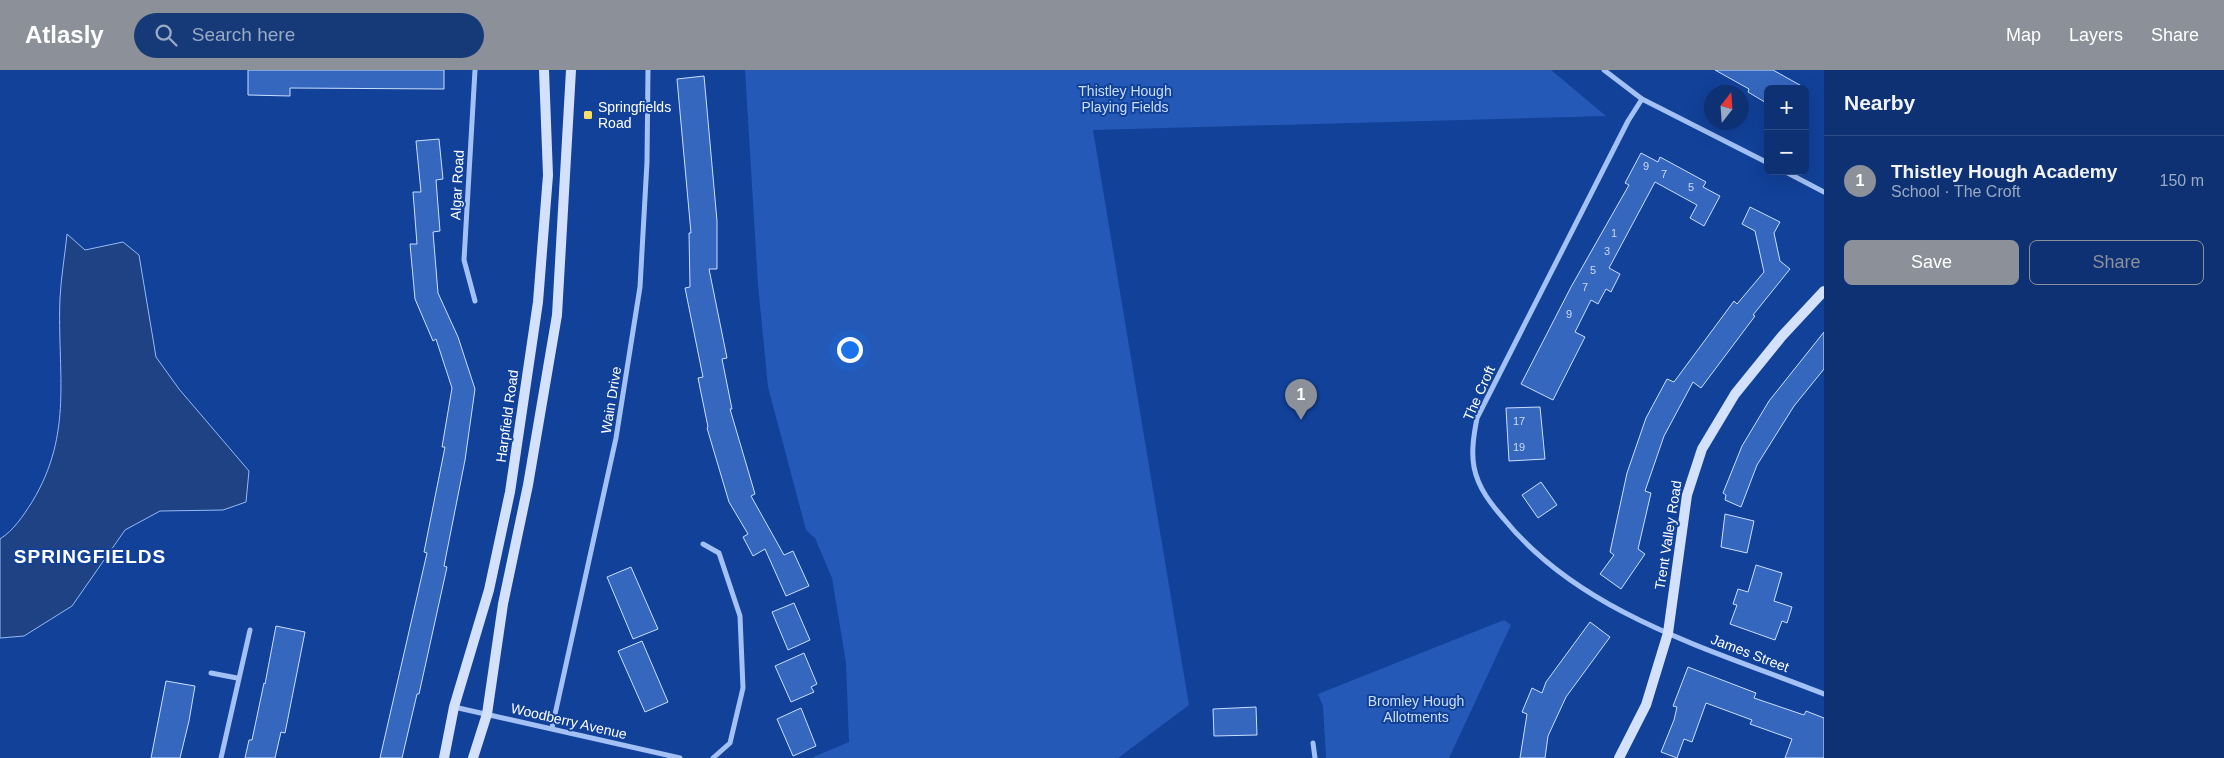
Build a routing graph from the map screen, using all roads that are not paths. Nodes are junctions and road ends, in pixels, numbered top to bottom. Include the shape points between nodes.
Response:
1 (475, 70) edge
2 (544, 70) edge
3 (571, 70) edge
4 (648, 70) edge
5 (1604, 70) edge
6 (1642, 99) junction
7 (1764, 161) edge
8 (1792, 175) edge
9 (1824, 192) edge
10 (1824, 290) edge
11 (475, 301) dead end
12 (702, 544) dead end
13 (250, 630) dead end
14 (1668, 633) junction
15 (211, 673) dead end
16 (237, 678) junction
17 (1824, 694) edge
18 (454, 707) junction
19 (487, 714) junction
20 (552, 728) junction
21 (1313, 743) dead end
22 (221, 758) edge
23 (444, 758) edge
24 (473, 758) edge
25 (680, 758) edge
26 (713, 758) edge
27 (1314, 758) edge
28 (1619, 758) edge

1 - 11 street, Algar Road via 464,260
2 - 18 street, Harpfield Road via 548,175 538,302 510,492 489,590
3 - 19 street via 557,315 528,485 503,604
4 - 20 street, Wain Drive via 640,287 616,438
5 - 6 street
6 - 7 street
6 - 14 street, The Croft via 1478,418 1473,434 1474,467 1489,502 1517,535 1547,562 1594,595
8 - 9 street
10 - 14 street, Trent Valley Road via 1735,394 1702,450 1687,495
12 - 26 street via 719,552 740,616 742,688 730,743
13 - 16 street
14 - 17 street, James Street
14 - 28 street, Trent Valley Road via 1646,705
15 - 16 street
16 - 22 street
18 - 19 street, Woodberry Avenue
18 - 23 street, Harpfield Road
19 - 20 street, Woodberry Avenue
19 - 24 street
20 - 25 street, Woodberry Avenue
21 - 27 street

